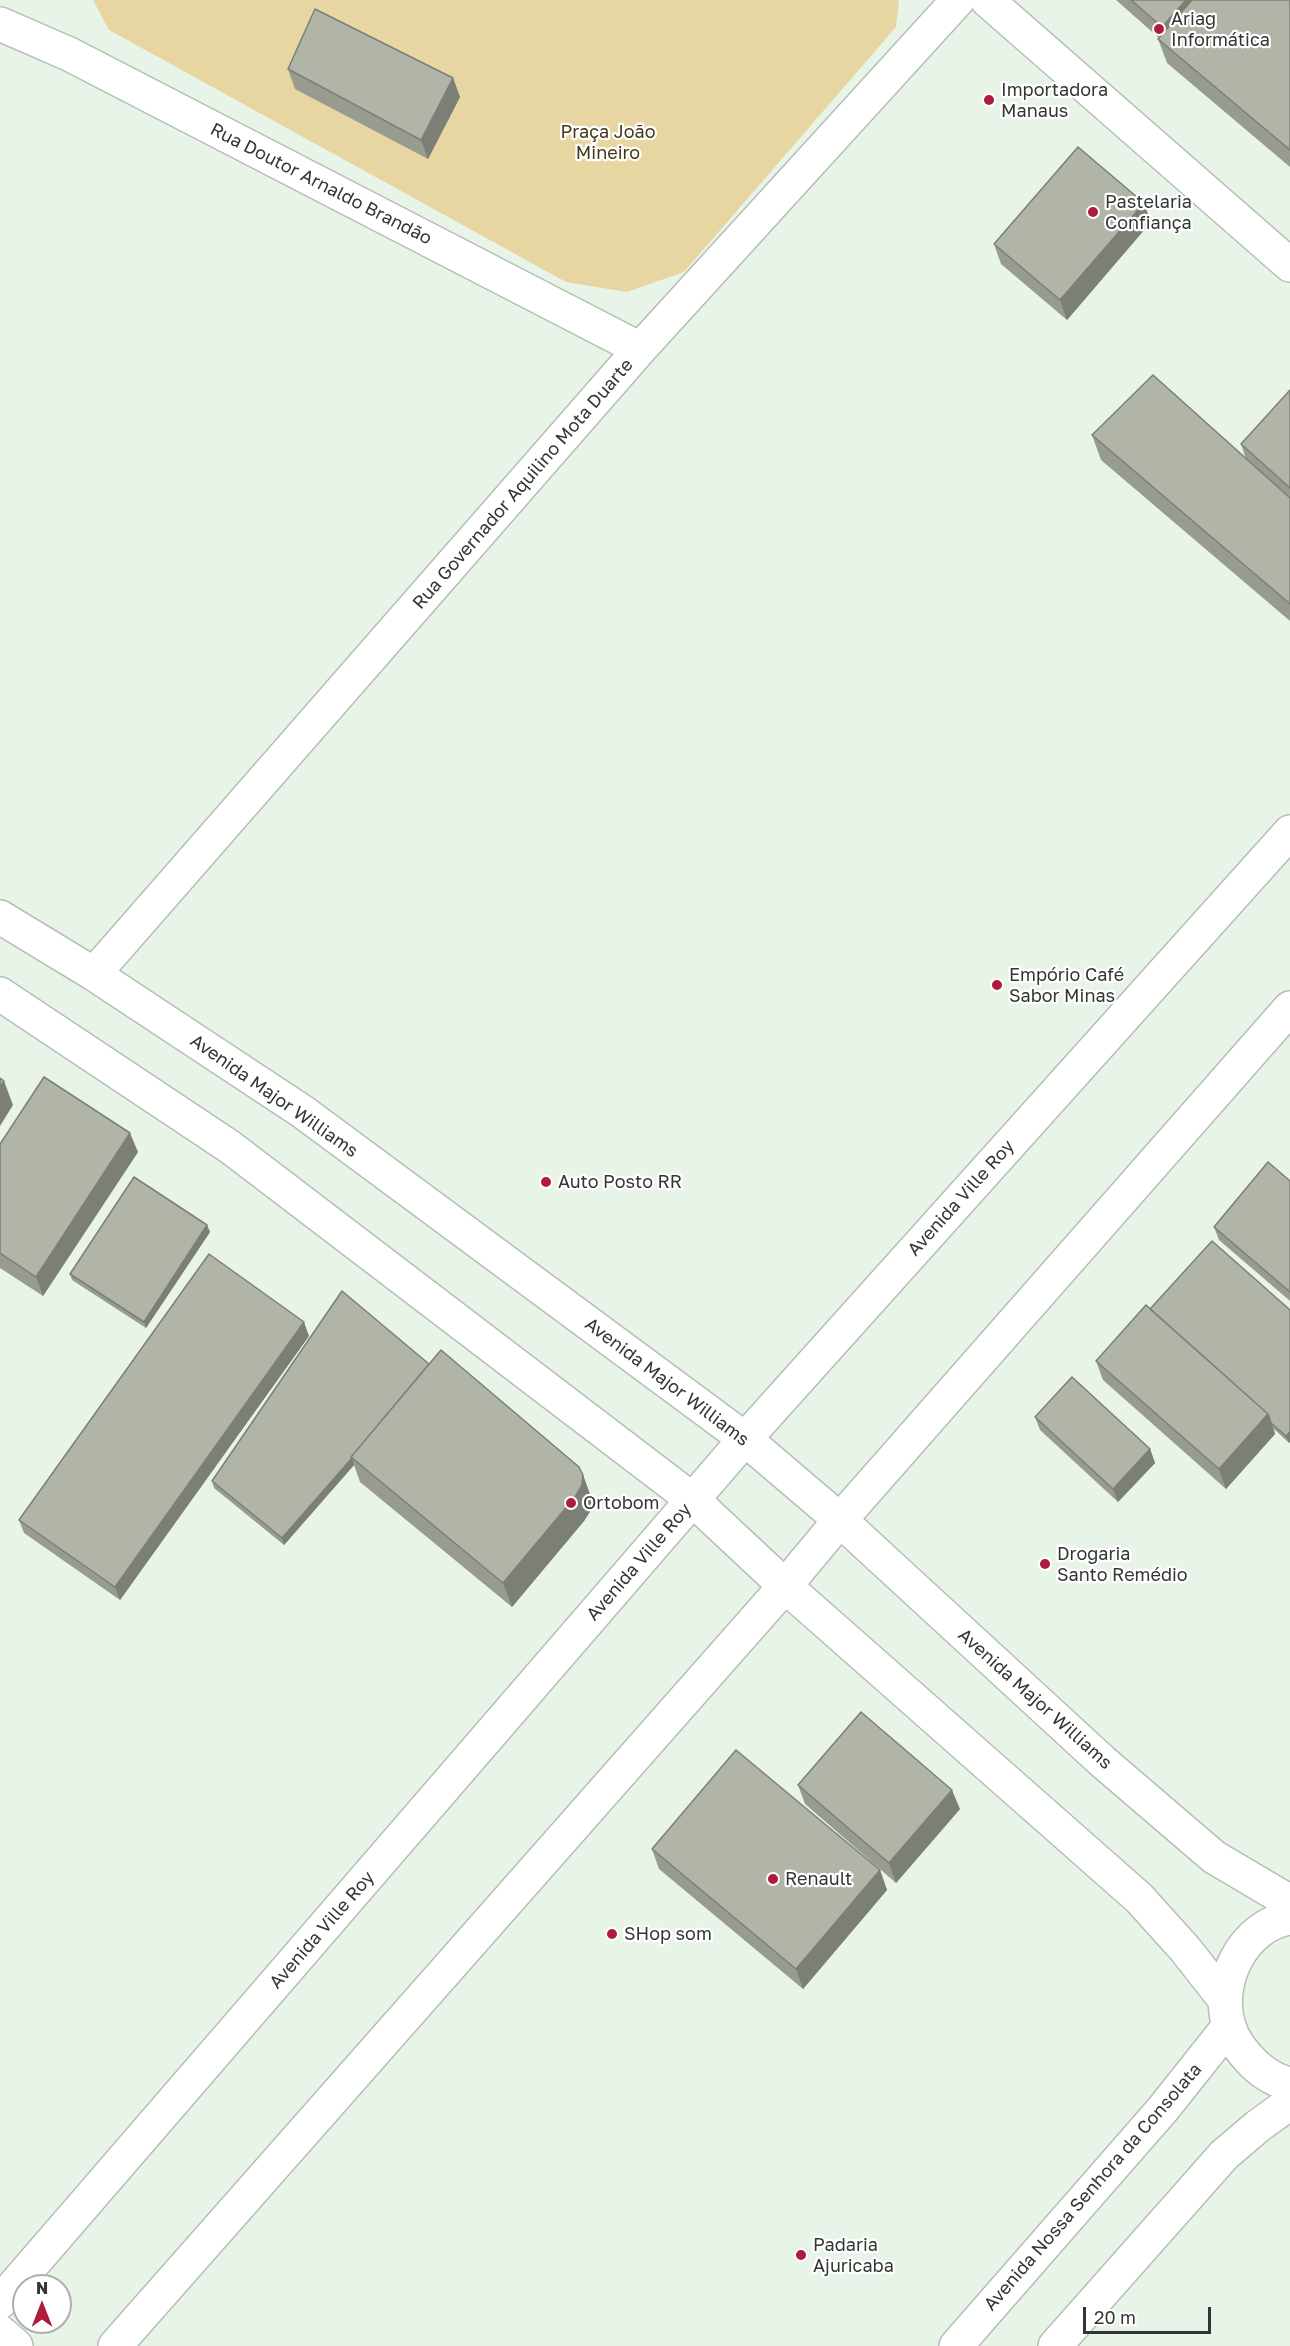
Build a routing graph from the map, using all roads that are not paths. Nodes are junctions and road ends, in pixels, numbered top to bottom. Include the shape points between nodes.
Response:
1 (12, 0) edge
2 (958, 0) edge
3 (987, 0) edge
4 (0, 24) edge
5 (1290, 265) edge
6 (640, 349) junction
7 (1290, 832) edge
8 (0, 917) edge
9 (94, 974) junction
10 (0, 994) edge
11 (1290, 1008) edge
12 (745, 1439) junction
13 (693, 1500) junction
14 (840, 1520) junction
15 (785, 1586) junction
16 (1290, 1902) edge
17 (1290, 1918) edge
18 (1227, 2013) junction
19 (1290, 2084) edge
20 (1290, 2103) edge
21 (0, 2302) edge
22 (0, 2332) edge
23 (16, 2346) edge
24 (115, 2346) edge
25 (956, 2346) edge
26 (1055, 2346) edge

1 - 4 main road
2 - 6 main road, Rua Governador Aquilino Mota Duarte
3 - 5 main road
4 - 6 main road, Rua Doutor Arnaldo Brandão via 69,54
6 - 9 main road, Rua Governador Aquilino Mota Duarte
7 - 12 main road, Avenida Ville Roy
8 - 9 main road, Avenida Major Williams
9 - 12 main road, Avenida Major Williams via 303,1112
10 - 13 main road via 230,1147
11 - 14 main road
12 - 13 main road, Avenida Ville Roy
12 - 14 main road, Avenida Major Williams
13 - 15 main road
13 - 21 main road, Avenida Ville Roy
14 - 15 main road
14 - 16 main road, Avenida Major Williams via 1101,1761 1214,1857
15 - 18 main road via 1139,1898 1185,1949
15 - 24 main road
17 - 18 main road via 1260,1931 1241,1950 1229,1973
18 - 19 main road via 1241,2051 1260,2070
18 - 25 main road, Avenida Nossa Senhora da Consolata via 1163,2109
20 - 26 main road via 1224,2155
22 - 23 main road

